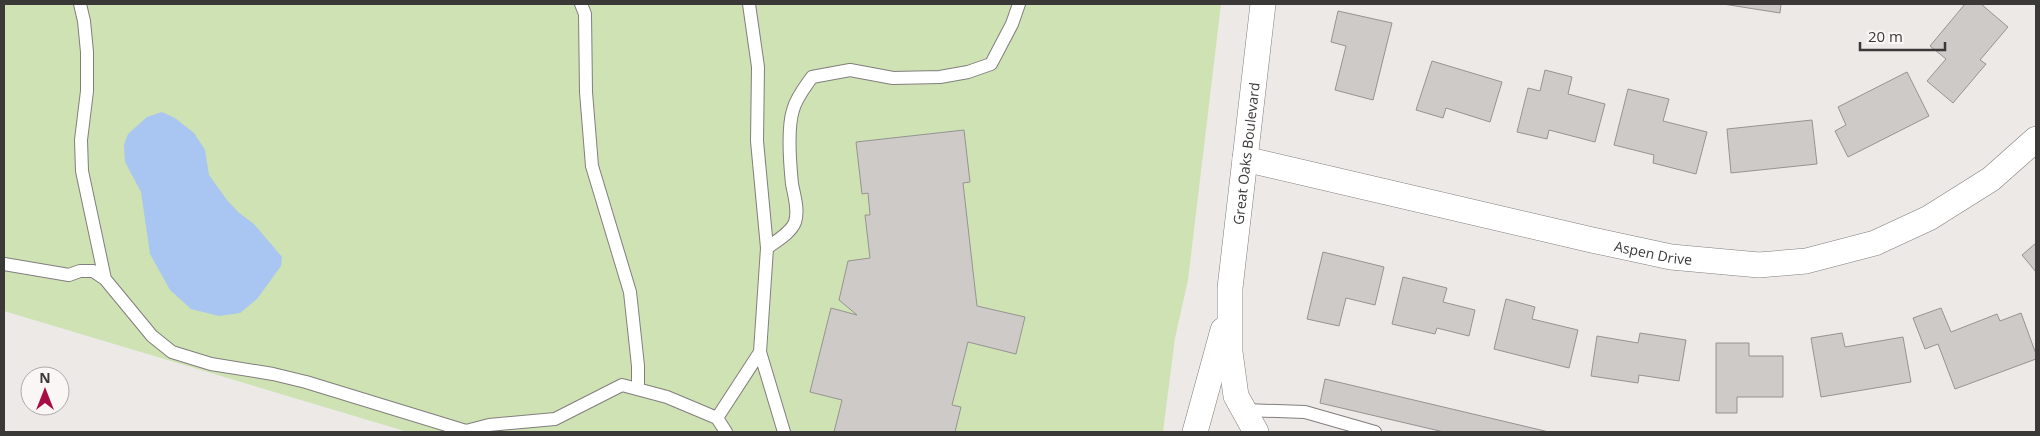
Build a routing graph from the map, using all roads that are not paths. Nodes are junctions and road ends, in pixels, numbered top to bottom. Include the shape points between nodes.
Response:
1 (80, 4) edge
2 (581, 4) edge
3 (749, 4) edge
4 (1019, 4) edge
5 (1264, 4) edge
6 (2036, 139) edge
7 (1245, 160) junction
8 (767, 248) junction
9 (4, 264) edge
10 (105, 279) junction
11 (1230, 303) junction
12 (760, 352) junction
13 (638, 389) junction
14 (1244, 410) junction
15 (717, 418) junction
16 (726, 432) edge
17 (784, 432) edge
18 (1195, 432) edge
19 (1256, 432) edge
20 (1375, 432) edge

1 - 10 lane via 87,52 82,171
2 - 13 lane via 585,14 586,92 592,166 630,292
3 - 8 lane via 758,67 757,140
4 - 8 lane via 991,64 940,77 893,78 850,70 812,77 792,110 790,146 797,213 795,223
5 - 7 street, Great Oaks Boulevard
6 - 7 street, Aspen Drive via 1991,179 1929,218 1875,243 1806,261 1759,265 1662,255
7 - 11 street, Great Oaks Boulevard
8 - 12 lane
9 - 10 lane via 68,275 93,271
10 - 13 lane via 152,336 172,352 211,364 306,382 466,431 489,425 555,419 622,385
11 - 14 street, Great Oaks Boulevard via 1230,352 1236,396
11 - 18 street, Great Oaks Boulevard
12 - 15 lane
12 - 17 lane
13 - 15 lane
14 - 19 street, Great Oaks Boulevard
14 - 20 lane via 1305,412
15 - 16 lane

